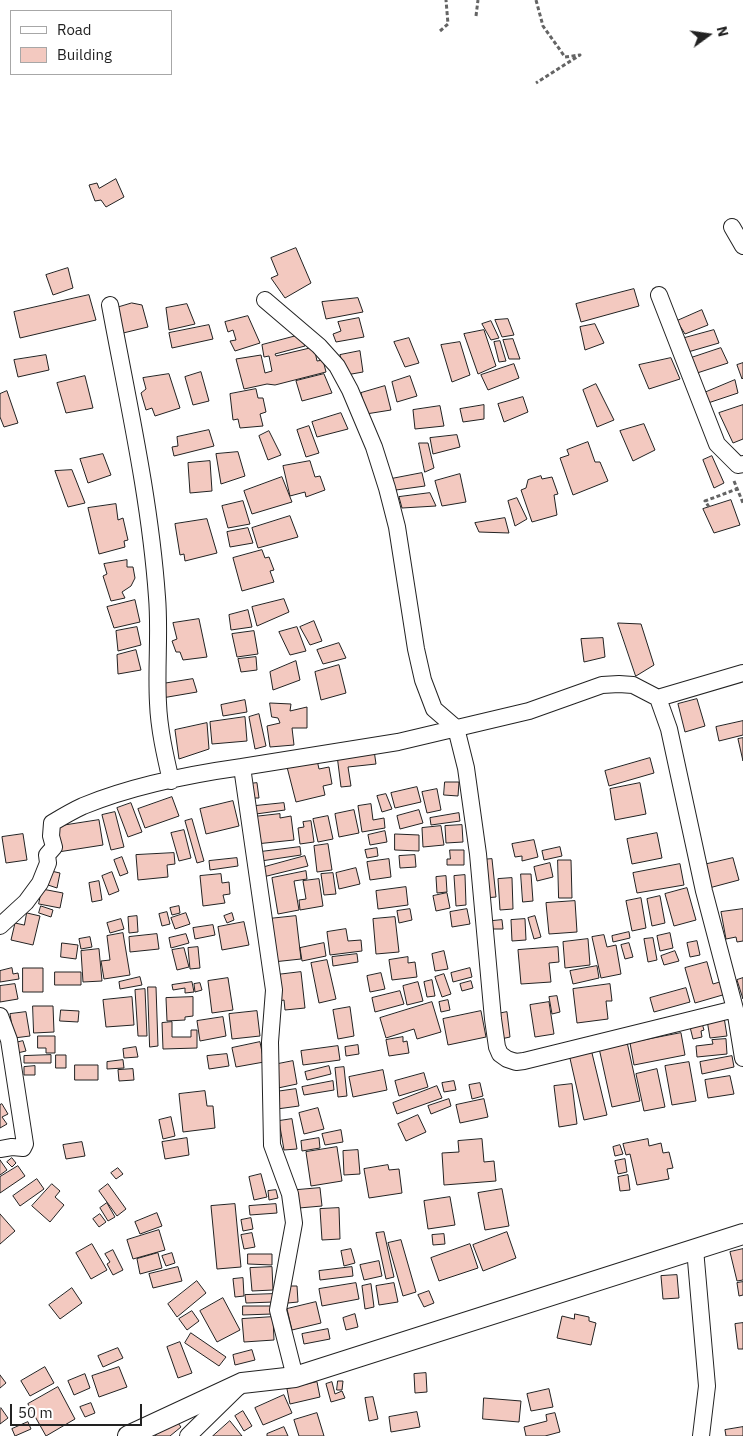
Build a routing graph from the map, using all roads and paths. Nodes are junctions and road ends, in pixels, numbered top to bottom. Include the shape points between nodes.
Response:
1 (446, 0) edge
2 (478, 0) edge
3 (536, 0) edge
4 (476, 16) dead end
5 (440, 31) dead end
6 (536, 83) dead end
7 (732, 227) dead end
8 (743, 246) edge
9 (660, 295) dead end
10 (265, 300) dead end
11 (110, 305) dead end
12 (743, 464) edge
13 (737, 489) dead end
14 (709, 507) dead end
15 (743, 673) edge
16 (658, 698) junction
17 (456, 728) junction
18 (242, 767) junction
19 (171, 781) junction
20 (0, 926) edge
21 (735, 1009) junction
22 (0, 1016) edge
23 (743, 1058) edge
24 (0, 1149) edge
25 (743, 1234) edge
26 (696, 1249) junction
27 (295, 1377) junction
28 (242, 1383) junction
29 (128, 1436) edge
30 (188, 1436) edge
31 (701, 1436) edge

1 - 5 path via 448,24
2 - 4 path
3 - 6 path via 543,26 565,57 580,55
7 - 8 street
9 - 12 street via 717,444 738,465
10 - 17 street via 320,346 337,366 350,390 387,488 423,680 434,709
11 - 19 street via 151,540 157,598 159,716
13 - 14 path via 705,501
15 - 16 street
16 - 17 street via 633,685 602,685 529,711
16 - 21 street via 669,729 704,891
17 - 18 street via 398,742
17 - 21 street via 466,768 478,854 493,1019 500,1054 516,1062 524,1061
18 - 19 street
18 - 27 street via 274,990 270,1042 272,1145 290,1194 294,1223 278,1310
19 - 20 street via 105,798 52,823 54,847 47,856 48,863 40,883 26,902
21 - 23 street
22 - 24 street via 9,1040 25,1139 23,1148
25 - 26 street
26 - 27 street
26 - 31 street via 706,1386
27 - 28 street
28 - 29 street
28 - 30 street

